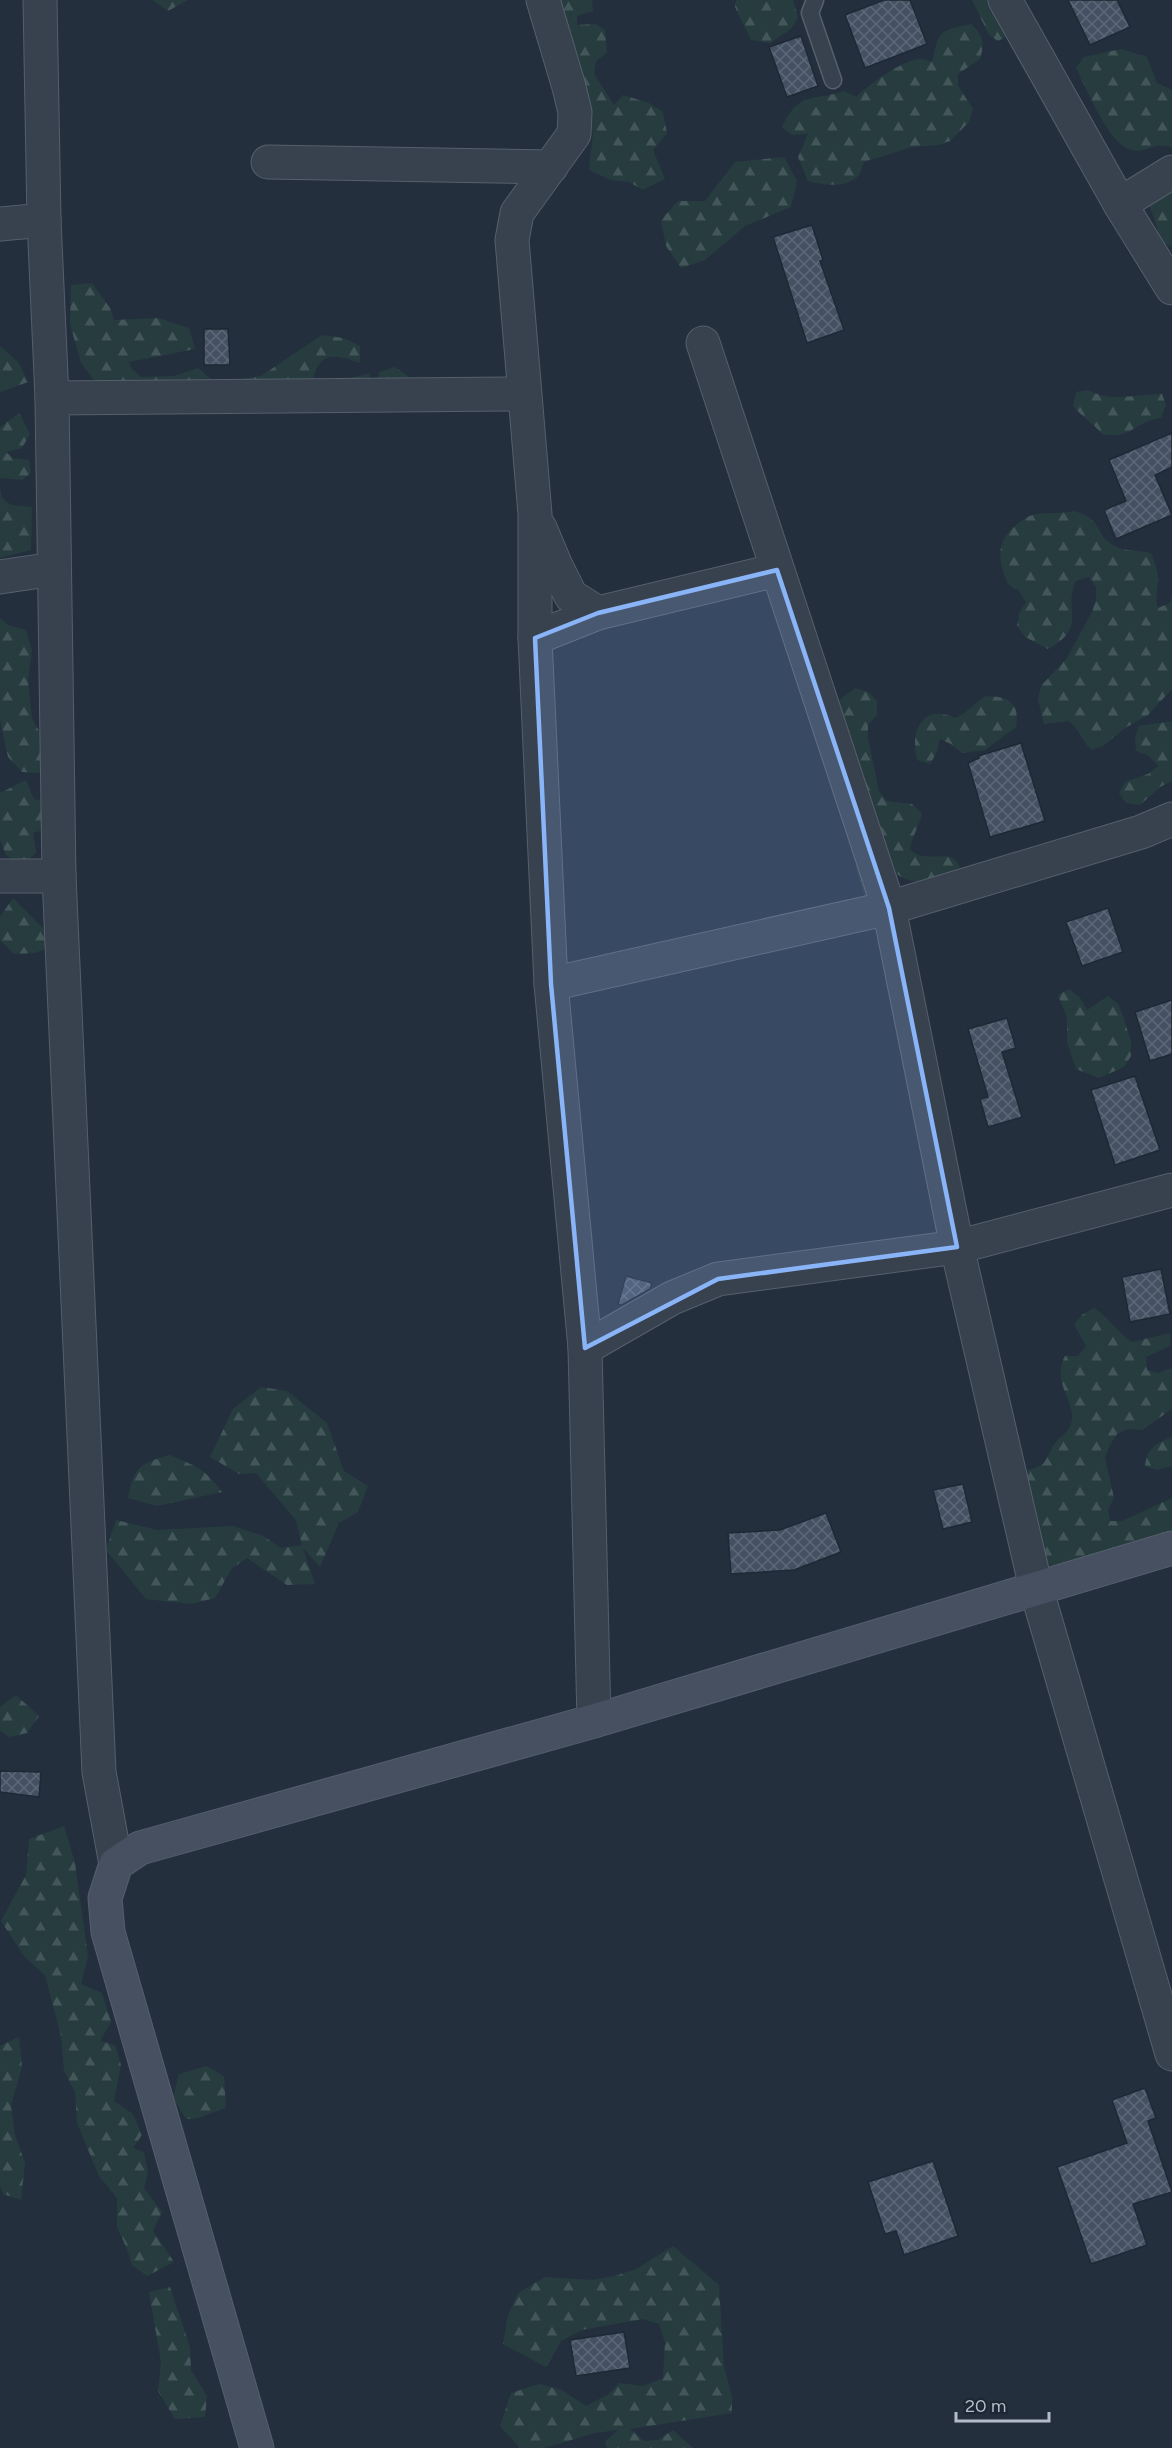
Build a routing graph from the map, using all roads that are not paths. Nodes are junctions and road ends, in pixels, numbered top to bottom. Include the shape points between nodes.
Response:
1 (40, 0) edge
2 (543, 0) edge
3 (815, 0) edge
4 (1005, 0) edge
5 (832, 81) dead end
6 (268, 162) dead end
7 (551, 167) junction
8 (1172, 172) edge
9 (1120, 204) junction
10 (44, 220) junction
11 (0, 224) edge
12 (1172, 288) edge
13 (703, 343) dead end
14 (524, 394) junction
15 (52, 398) junction
16 (535, 514) junction
17 (54, 569) junction
18 (777, 570) junction
19 (0, 577) edge
20 (598, 613) junction
21 (535, 638) junction
22 (1172, 819) edge
23 (0, 876) edge
24 (59, 876) junction
25 (889, 909) junction
26 (551, 984) junction
27 (1172, 1190) edge
28 (957, 1247) junction
29 (585, 1348) junction
30 (1172, 1548) edge
31 (1036, 1588) junction
32 (594, 1721) junction
33 (116, 1864) junction
34 (1172, 2054) edge
35 (257, 2448) edge

1 - 10 street
2 - 7 street via 575,112 574,134
3 - 5 lane via 810,13
4 - 9 street
6 - 7 street
7 - 14 street via 517,213 512,240
8 - 9 street
9 - 12 street
10 - 11 street
10 - 15 street
13 - 18 street
14 - 15 street
14 - 16 street
15 - 17 street
16 - 20 street via 572,596
16 - 21 street
17 - 19 street
17 - 24 street
18 - 20 street
18 - 25 street
20 - 21 street
21 - 26 street
22 - 25 street
23 - 24 street
24 - 33 street via 99,1772
25 - 26 street
25 - 28 street
26 - 29 street
27 - 28 street
28 - 29 street via 718,1279 672,1299
28 - 31 street
29 - 32 street
30 - 31 street
31 - 32 street
31 - 34 street
32 - 33 street via 140,1848
33 - 35 street via 105,1898 108,1932

